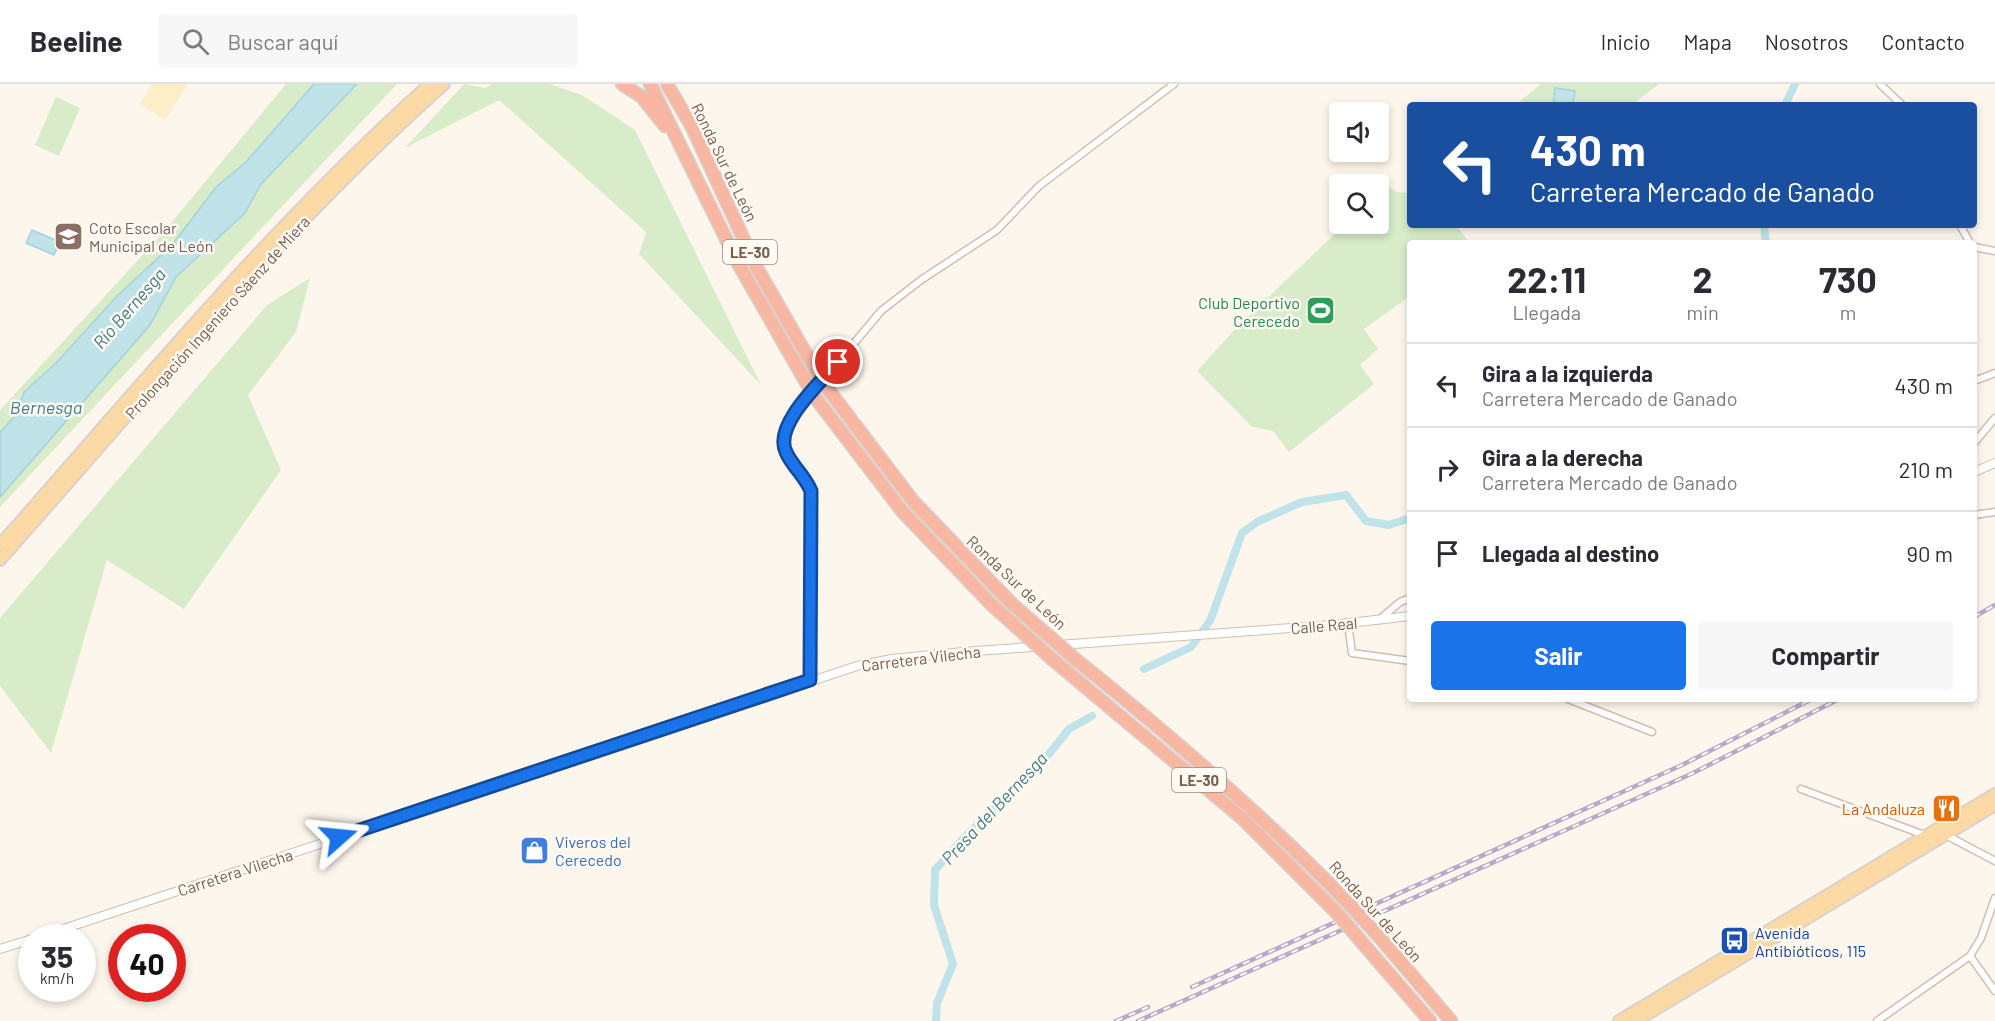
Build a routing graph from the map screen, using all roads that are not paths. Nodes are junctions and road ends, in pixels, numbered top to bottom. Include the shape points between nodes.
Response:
1 (430, 84) edge
2 (444, 84) edge
3 (622, 84) edge
4 (650, 84) edge
5 (667, 84) edge
6 (678, 84) edge
7 (1174, 84) edge
8 (1880, 84) edge
9 (1899, 102) edge
10 (692, 127) junction
11 (1977, 248) edge
12 (1995, 251) edge
13 (738, 265) junction
14 (1995, 373) edge
15 (1977, 380) edge
16 (1995, 418) edge
17 (1977, 439) edge
18 (1995, 464) edge
19 (1977, 471) edge
20 (1995, 512) edge
21 (1977, 515) edge
22 (0, 544) edge
23 (0, 560) edge
24 (1407, 599) edge
25 (1400, 602) junction
26 (1407, 617) edge
27 (1400, 618) junction
28 (1378, 620) junction
29 (1348, 623) junction
30 (1238, 632) joint
31 (1407, 661) edge
32 (810, 680) junction
33 (1576, 702) edge
34 (1652, 732) dead end
35 (1801, 789) dead end
36 (1994, 798) edge
37 (1946, 835) junction
38 (1927, 836) junction
39 (1914, 838) junction
40 (1995, 861) edge
41 (1842, 896) junction
42 (1995, 897) edge
43 (1820, 899) junction
44 (78, 924) edge
45 (18, 943) edge
46 (1756, 948) junction
47 (0, 949) edge
48 (1970, 956) junction
49 (1701, 972) junction
50 (1995, 991) edge
51 (1430, 1021) edge
52 (1451, 1021) edge
53 (1619, 1021) edge
54 (1628, 1021) edge
55 (1636, 1021) edge
56 (1877, 1021) edge

1 - 22 main road, Prolongación Ingeniero Sáenz de Miera via 296,213
2 - 23 main road, Prolongación Ingeniero Sáenz de Miera via 303,219
3 - 13 highway via 642,97 667,130 716,230
4 - 13 highway, Ronda Sur de León / LE-30
5 - 10 highway, Ronda Sur de León / LE-30
6 - 10 highway
7 - 32 street via 1039,186 997,230 881,311 785,426 786,453 811,491
8 - 9 street
10 - 52 highway, Ronda Sur de León / LE-30, bridge via 758,268 817,373 913,501 1011,603 1252,807 1350,905
11 - 12 street
13 - 51 highway, Ronda Sur de León / LE-30, bridge via 817,400 902,511 991,604 1243,819 1336,912
14 - 15 street
16 - 17 street
18 - 19 street
20 - 21 street
24 - 25 street
25 - 27 street
25 - 28 street
26 - 27 street, Calle Real
27 - 28 street, Calle Real
28 - 29 street, Calle Real
29 - 30 street, Calle Real
29 - 31 street via 1352,653
30 - 32 street, Carretera Vilecha via 892,659
32 - 44 street, Carretera Vilecha
33 - 34 street
35 - 39 street
36 - 37 main road via 1947,828
36 - 38 main road
37 - 38 main road
37 - 40 street
37 - 41 main road
38 - 39 main road
39 - 43 main road
41 - 43 main road
41 - 46 main road
42 - 48 street via 1981,938
43 - 46 main road via 1817,907
43 - 49 main road
45 - 47 street
46 - 55 main road
48 - 50 street
48 - 56 street
49 - 53 main road
49 - 54 main road

